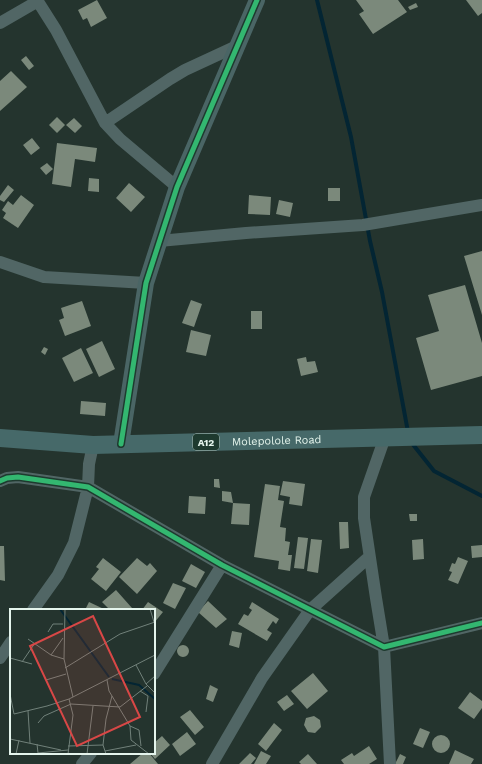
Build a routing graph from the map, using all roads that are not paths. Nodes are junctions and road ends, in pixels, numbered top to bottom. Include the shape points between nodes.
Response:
1 (37, 0) edge
2 (257, 0) edge
3 (0, 23) edge
4 (238, 45) junction
5 (105, 123) junction
6 (177, 187) junction
7 (482, 205) edge
8 (159, 241) junction
9 (0, 262) edge
10 (146, 283) junction
11 (482, 435) edge
12 (385, 437) junction
13 (0, 438) edge
14 (121, 444) junction
15 (93, 445) junction
16 (0, 480) edge
17 (88, 487) junction
18 (369, 557) junction
19 (222, 565) junction
20 (34, 609) edge
21 (310, 610) junction
22 (482, 623) edge
23 (10, 643) edge
24 (384, 647) junction
25 (0, 658) edge
26 (155, 672) edge
27 (90, 754) edge
28 (82, 764) edge
29 (212, 764) edge
30 (390, 764) edge

1 - 3 street
1 - 5 street via 56,30
2 - 4 street
4 - 5 street via 184,70
4 - 6 street
5 - 6 street
6 - 8 street
7 - 8 street via 363,225
8 - 10 street
9 - 10 street via 44,277
10 - 14 street
11 - 12 main road, Molepolole Road / A12
12 - 14 main road, Molepolole Road / A12
12 - 18 street via 364,497
13 - 15 main road, Molepolole Road / A12
14 - 15 main road, Molepolole Road / A12
15 - 17 street
16 - 17 street via 18,477
17 - 19 street
17 - 20 street via 74,544 58,575
18 - 21 street
18 - 24 street
19 - 21 street
19 - 26 street
21 - 24 street
21 - 29 street via 262,678
22 - 24 street
23 - 25 street
24 - 30 street
27 - 28 street

